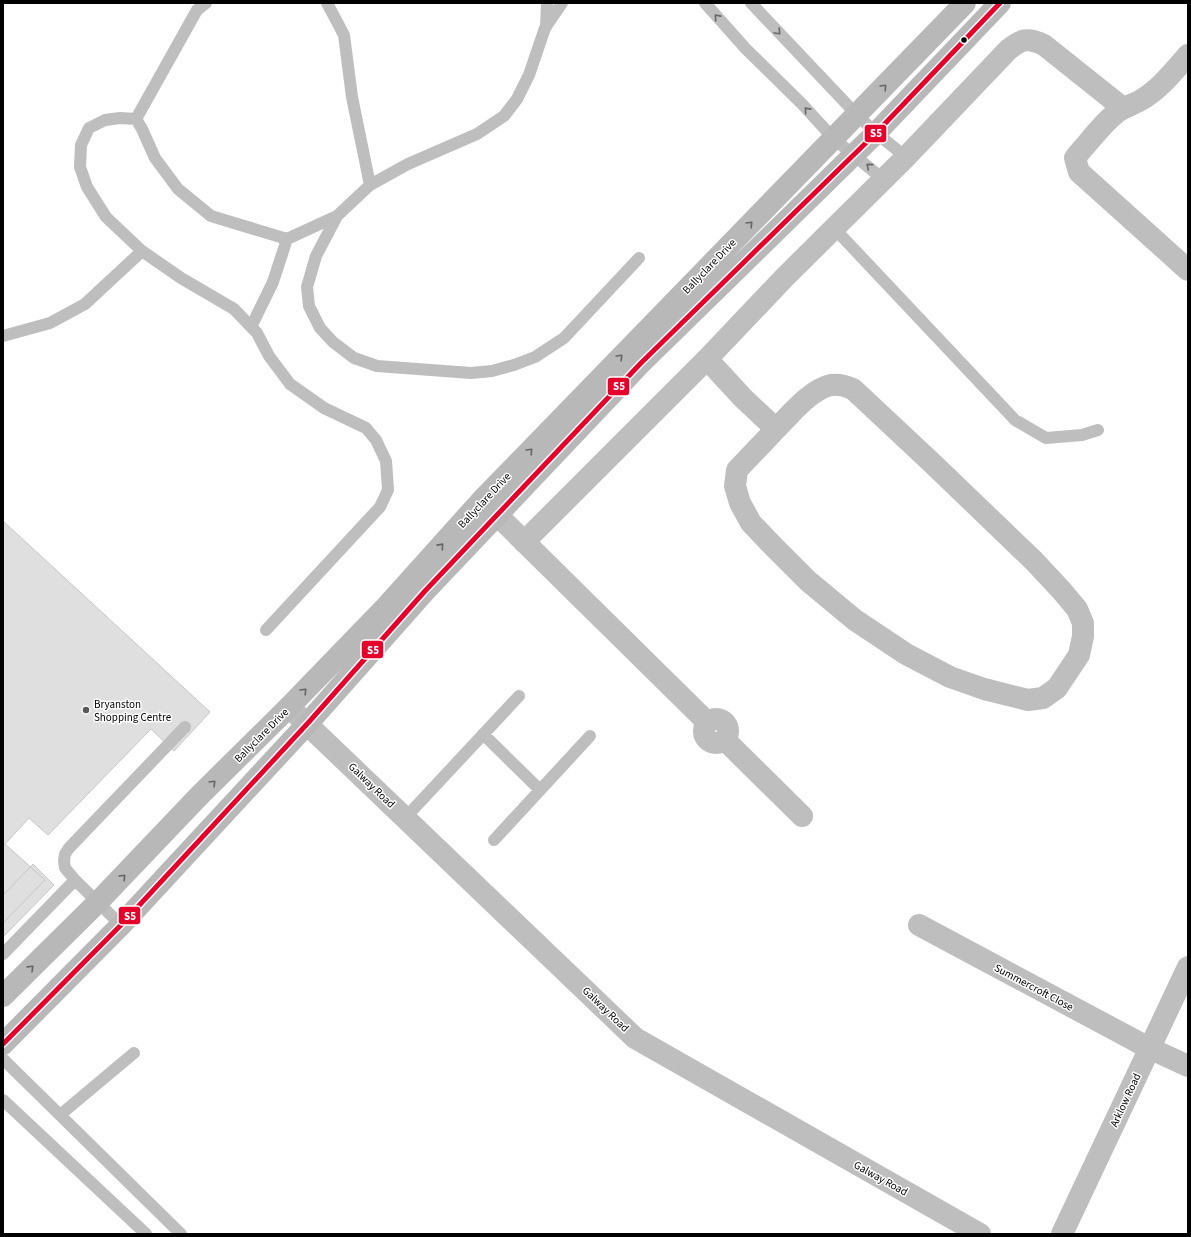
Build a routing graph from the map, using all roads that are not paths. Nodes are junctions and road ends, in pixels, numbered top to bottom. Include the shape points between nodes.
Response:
1 (206, 3) edge
2 (327, 3) edge
3 (547, 3) edge
4 (562, 3) edge
5 (705, 3) edge
6 (751, 3) edge
7 (965, 3) edge
8 (1000, 3) edge
9 (545, 28) junction
10 (1188, 55) edge
11 (1123, 108) junction
12 (857, 115) junction
13 (136, 119) junction
14 (876, 133) junction
15 (834, 139) junction
16 (854, 154) junction
17 (906, 157) junction
18 (883, 179) junction
19 (370, 185) junction
20 (337, 216) junction
21 (834, 228) junction
22 (287, 239) junction
23 (142, 251) junction
24 (639, 258) dead end
25 (1188, 270) edge
26 (251, 327) junction
27 (3, 336) edge
28 (707, 359) junction
29 (776, 428) junction
30 (1098, 430) dead end
31 (489, 508) junction
32 (524, 542) junction
33 (266, 630) dead end
34 (518, 696) dead end
35 (289, 707) junction
36 (308, 723) junction
37 (185, 727) dead end
38 (483, 734) junction
39 (590, 736) dead end
40 (540, 790) junction
41 (802, 816) dead end
42 (406, 817) junction
43 (494, 840) dead end
44 (75, 880) junction
45 (98, 902) junction
46 (121, 925) junction
47 (919, 925) dead end
48 (3, 954) edge
49 (1188, 967) edge
50 (3, 996) edge
51 (3, 1044) edge
52 (1149, 1048) junction
53 (134, 1054) dead end
54 (3, 1060) edge
55 (1188, 1066) edge
56 (3, 1100) edge
57 (60, 1115) junction
58 (146, 1234) edge
59 (180, 1234) edge
60 (980, 1234) edge
61 (1062, 1234) edge

1 - 13 lane via 198,10
2 - 19 lane via 344,34 352,97
3 - 9 lane
4 - 9 lane
15 -> 5 lane
6 -> 12 lane
12 -> 7 street, Ballyclare Drive
8 - 14 street, Ballyclare Drive
9 - 19 lane via 529,75 517,99 504,116 476,134 408,164
10 - 11 street via 1149,94
11 - 17 street via 1044,45 1034,40 1022,40 1008,50
11 - 25 street via 1078,154 1076,165 1083,176
12 - 14 lane
12 - 15 street, Ballyclare Drive
13 - 22 lane via 155,158 178,189 211,216
13 - 23 lane via 105,120 89,128 81,145 80,167 87,187 106,217
14 - 16 street, Ballyclare Drive
14 - 17 lane
15 - 16 lane
31 -> 15 street, Ballyclare Drive via 626,351
18 -> 16 lane
16 - 31 street, Ballyclare Drive
17 - 18 street
18 - 21 street
19 - 20 lane
20 - 22 lane
20 - 24 lane via 316,256 306,287 309,306 320,328 333,342 354,358 377,366 470,373 492,371 535,357 564,338
21 - 28 street
21 - 30 lane via 1015,420 1046,438 1082,435
22 - 26 lane via 273,282
23 - 26 lane via 181,278 234,309
23 - 27 lane via 85,304 50,323
26 - 33 lane via 290,384 324,408 366,428 376,440 386,460 388,477 388,490 380,506
28 - 29 street via 743,398
28 - 32 street
29 - 29 street via 808,397 820,390 831,385 853,389 1028,556 1077,609 1083,623 1079,655 1057,688 1043,698 1028,700 984,690 950,676 906,654 861,624 808,581 751,523 740,503 735,486 737,470
31 - 32 street
35 -> 31 street, Ballyclare Drive via 389,603
31 - 36 street, Ballyclare Drive via 426,591
32 - 41 street via 707,722 703,731 707,740 716,743 725,740
34 - 38 lane
35 - 36 street, Galway Road
45 -> 35 street, Ballyclare Drive via 199,796
36 - 42 street, Galway Road
36 - 46 street, Ballyclare Drive
37 - 44 lane via 69,848 65,854 65,868
38 - 40 lane
38 - 42 lane
39 - 40 lane
40 - 43 lane
42 - 60 street, Galway Road via 635,1038
44 - 45 lane
44 - 48 lane
45 - 46 lane
50 -> 45 street, Ballyclare Drive
46 - 51 street, Ballyclare Drive
47 - 52 street, Summercroft Close
49 - 52 street, Arklow Road
52 - 55 street, Summercroft Close
52 - 61 street, Arklow Road
53 - 57 lane
54 - 57 lane
56 - 58 lane
57 - 59 lane

